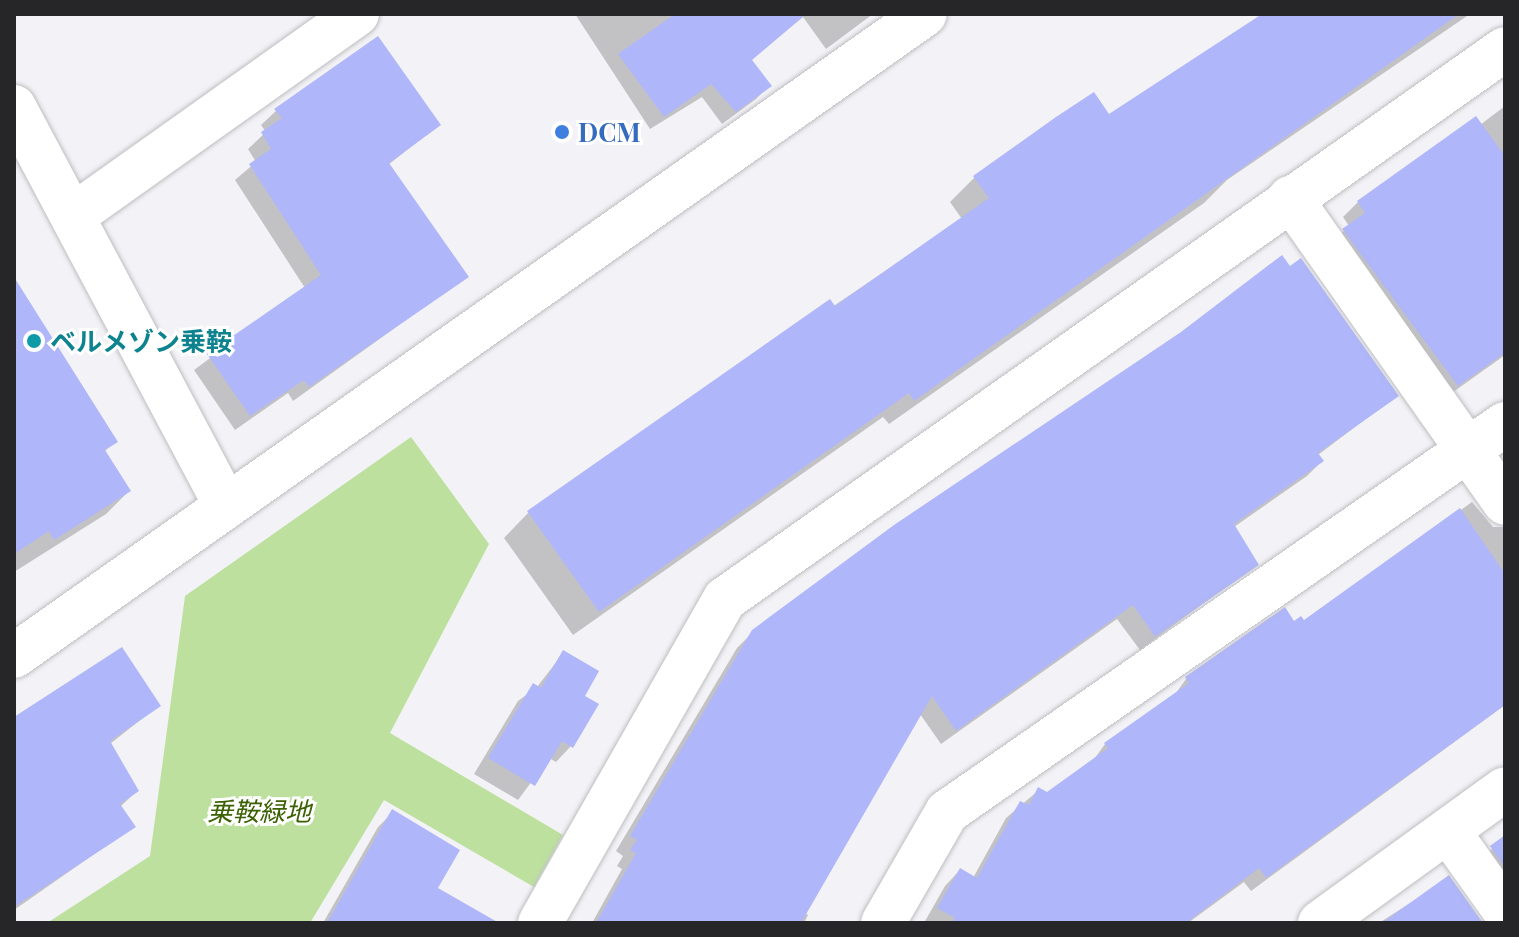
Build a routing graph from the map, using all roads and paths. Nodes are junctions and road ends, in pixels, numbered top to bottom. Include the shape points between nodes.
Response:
1 (357, 14) edge
2 (925, 14) edge
3 (1505, 49) edge
4 (14, 107) edge
5 (1290, 198) junction
6 (74, 215) junction
7 (1505, 424) edge
8 (1468, 450) junction
9 (1505, 503) edge
10 (226, 506) junction
11 (14, 656) edge
12 (1505, 789) edge
13 (1448, 831) junction
14 (1505, 911) edge
15 (540, 923) edge
16 (883, 923) edge
17 (1320, 923) edge

1 - 6 street
2 - 10 street
3 - 5 street
4 - 6 street
5 - 8 street
5 - 15 street via 725,599
6 - 10 street
7 - 8 street
8 - 9 street
8 - 16 street via 947,812
10 - 11 street
12 - 13 street
13 - 14 street
13 - 17 street

